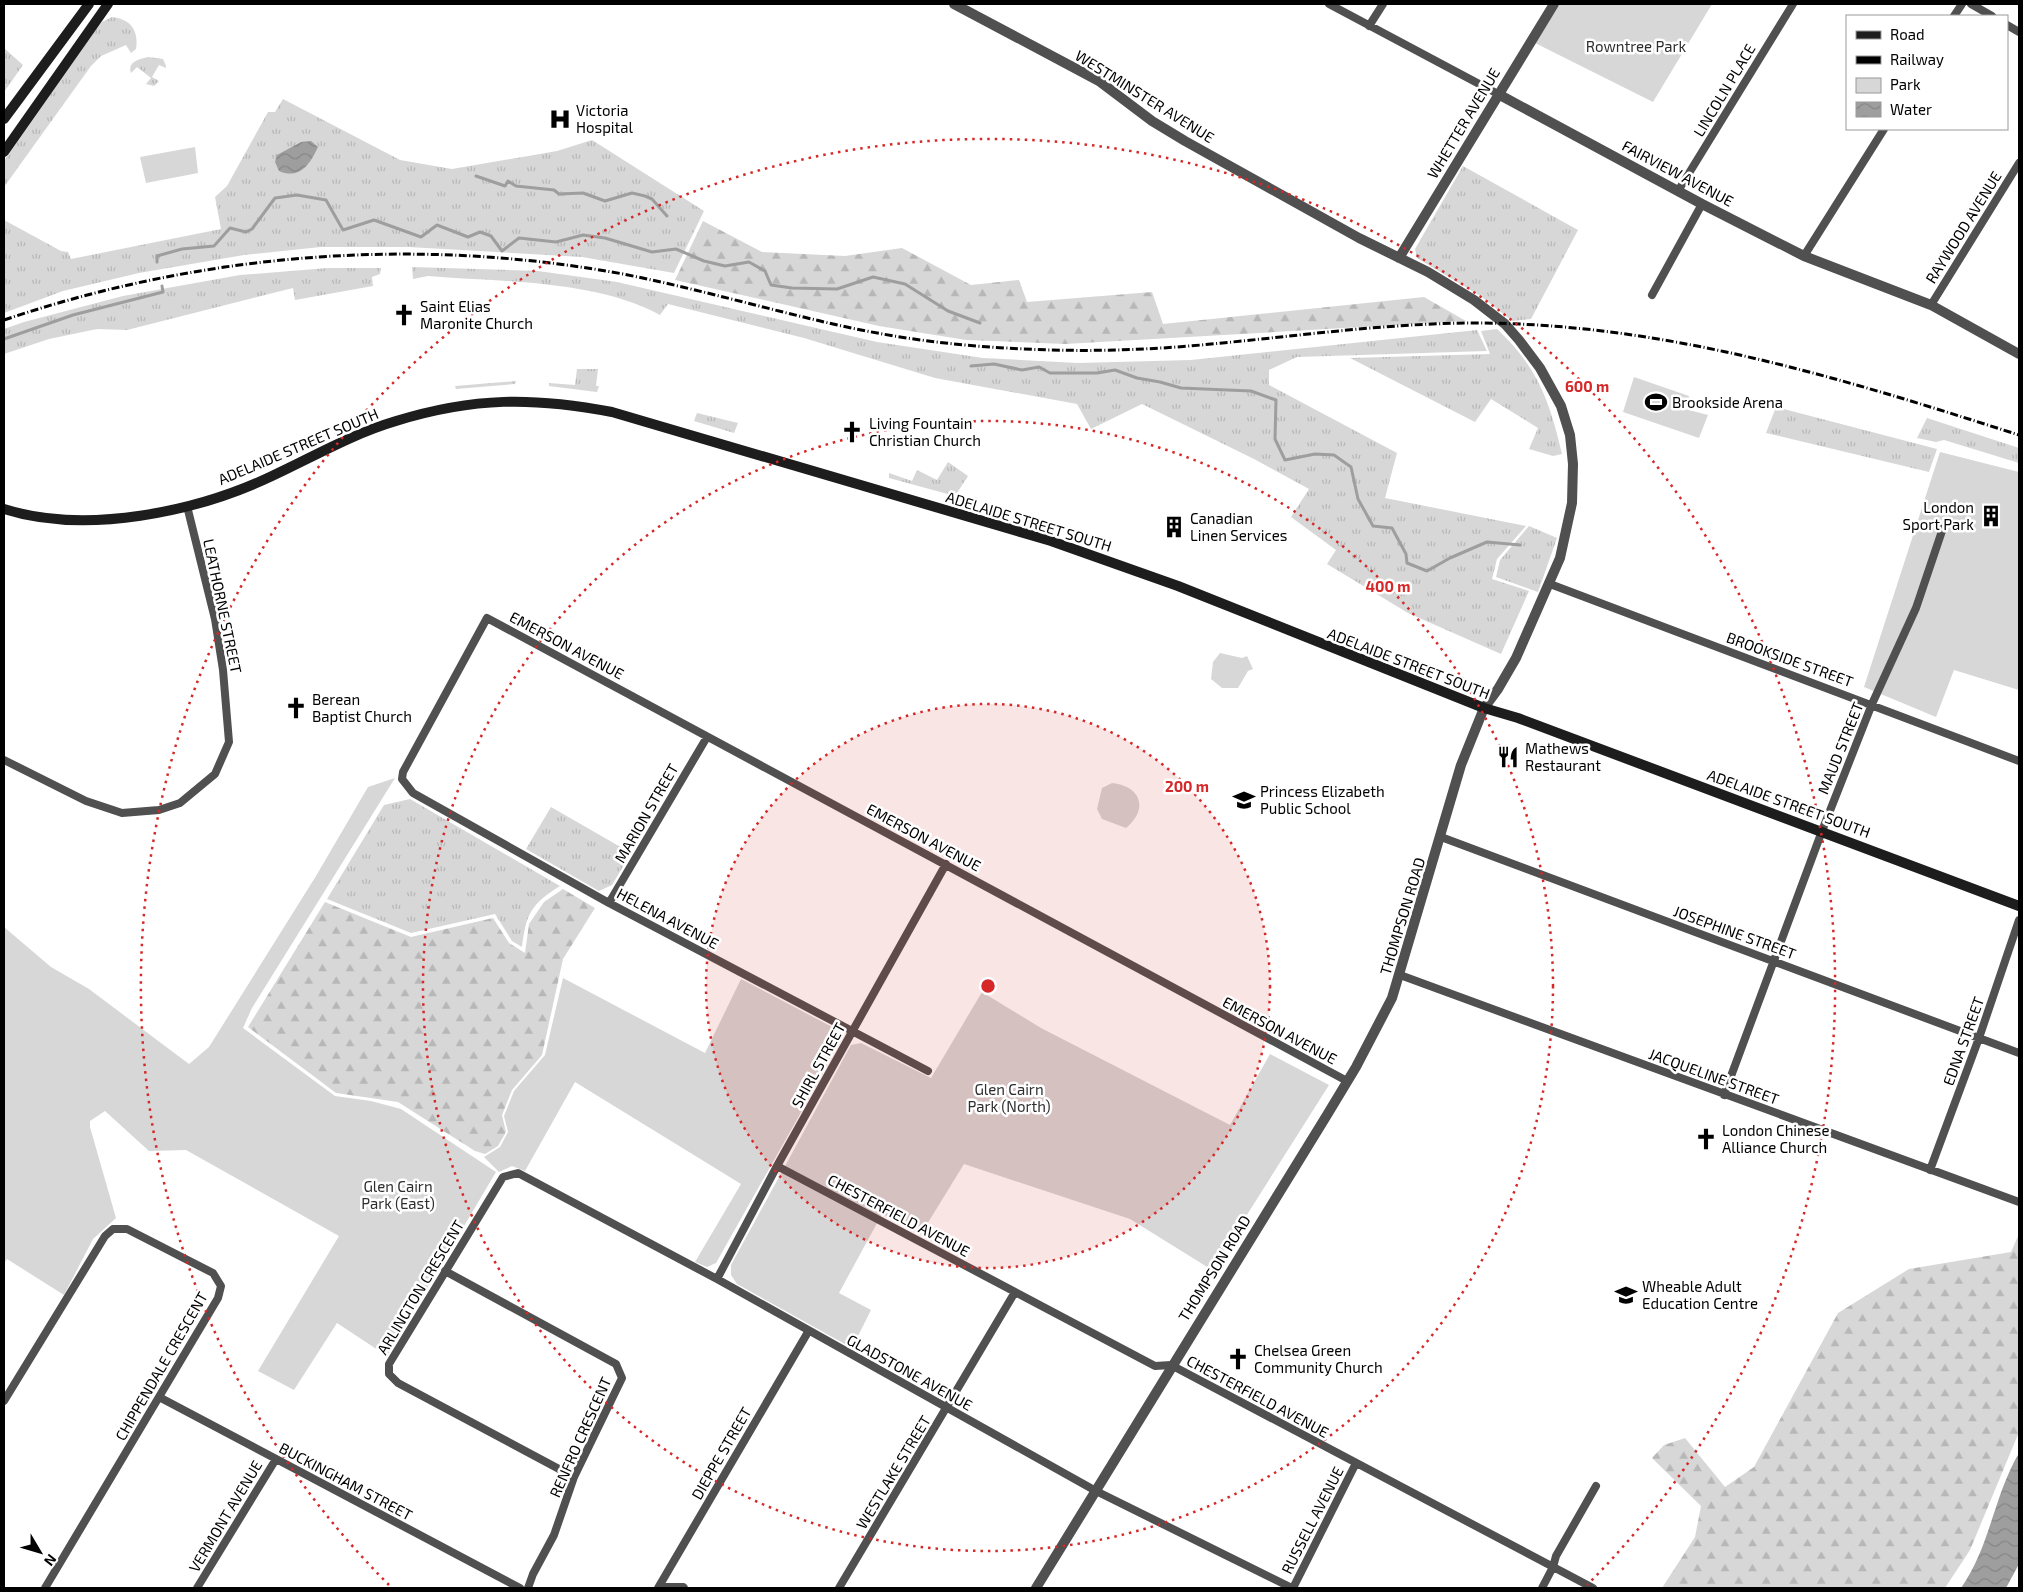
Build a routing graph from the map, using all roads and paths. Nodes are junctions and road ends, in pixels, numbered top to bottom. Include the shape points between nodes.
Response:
1 (89, 4) edge
2 (108, 4) edge
3 (954, 4) edge
4 (1329, 4) edge
5 (1383, 4) edge
6 (1554, 4) edge
7 (1793, 4) edge
8 (1962, 4) edge
9 (1971, 4) edge
10 (1955, 15) edge
11 (1990, 15) edge
12 (1369, 26) junction
13 (2008, 26) edge
14 (2019, 32) edge
15 (1498, 94) junction
16 (4, 119) edge
17 (1883, 130) edge
18 (4, 152) edge
19 (2019, 163) edge
20 (1678, 191) junction
21 (1702, 204) junction
22 (1804, 256) junction
23 (1399, 258) junction
24 (1652, 296) dead end
25 (1931, 305) junction
26 (2019, 354) edge
27 (187, 506) junction
28 (4, 509) edge
29 (1944, 525) dead end
30 (1550, 584) junction
31 (1872, 704) junction
32 (1484, 708) junction
33 (707, 736) junction
34 (4, 760) edge
35 (2019, 761) edge
36 (402, 779) joint
37 (1822, 831) junction
38 (1441, 837) junction
39 (946, 864) junction
40 (609, 903) junction
41 (2019, 906) edge
42 (2019, 920) edge
43 (1775, 962) junction
44 (1400, 975) junction
45 (852, 1030) junction
46 (1979, 1038) junction
47 (2019, 1053) edge
48 (928, 1071) dead end
49 (1347, 1081) junction
50 (1724, 1095) junction
51 (777, 1166) junction
52 (1930, 1170) junction
53 (518, 1172) joint
54 (2019, 1202) edge
55 (445, 1271) junction
56 (716, 1279) junction
57 (1015, 1292) junction
58 (808, 1332) junction
59 (1171, 1365) junction
60 (159, 1397) junction
61 (4, 1401) edge
62 (948, 1408) junction
63 (276, 1459) junction
64 (1356, 1463) junction
65 (574, 1477) junction
66 (1596, 1486) dead end
67 (1096, 1490) junction
68 (1553, 1566) junction
69 (45, 1588) edge
70 (197, 1588) edge
71 (520, 1588) edge
72 (528, 1588) edge
73 (658, 1588) edge
74 (664, 1588) edge
75 (683, 1588) edge
76 (839, 1588) edge
77 (1036, 1588) edge
78 (1293, 1588) edge
79 (1542, 1588) edge
80 (1593, 1588) edge

1 - 16 main road
2 - 18 main road
3 - 23 street, WESTMINSTER AVENUE via 1099,81 1158,125
4 - 12 street, FAIRVIEW AVENUE
5 - 12 street
6 - 15 street, WHETTER AVENUE
7 - 20 street, LINCOLN PLACE
8 - 10 street
9 - 11 street
12 - 15 street, FAIRVIEW AVENUE
13 - 14 street
15 - 20 street, FAIRVIEW AVENUE
15 - 23 street, WHETTER AVENUE
17 - 22 street
19 - 25 street, RAYWOOD AVENUE
20 - 21 street, FAIRVIEW AVENUE
21 - 22 street, FAIRVIEW AVENUE
21 - 24 street
22 - 25 street, FAIRVIEW AVENUE
23 - 30 street, THOMPSON ROAD via 1474,300 1505,324 1540,368 1561,406 1570,435 1572,503 1560,558
25 - 26 street, FAIRVIEW AVENUE
27 - 28 main road, ADELAIDE STREET SOUTH via 154,514 107,519 64,519
27 - 32 main road, ADELAIDE STREET SOUTH via 271,477 353,436 396,421 478,402 568,404 612,412 1052,541 1178,586
27 - 34 street, LEATHORNE STREET via 215,619 223,670 229,742 215,774 180,803 159,810 122,813 86,801
29 - 31 street, MAUD STREET via 1916,608
30 - 31 street, BROOKSIDE STREET
30 - 32 street, THOMPSON ROAD via 1516,658
31 - 35 street, BROOKSIDE STREET
31 - 37 street, MAUD STREET
32 - 37 main road, ADELAIDE STREET SOUTH
32 - 38 street, THOMPSON ROAD via 1461,765
33 - 36 street, EMERSON AVENUE via 487,618
33 - 39 street, EMERSON AVENUE
33 - 40 street, MARION STREET
36 - 40 street, HELENA AVENUE via 413,793
37 - 41 main road, ADELAIDE STREET SOUTH
37 - 43 street, MAUD STREET
38 - 43 street, JOSEPHINE STREET
38 - 44 street, THOMPSON ROAD
39 - 45 street, SHIRL STREET
39 - 49 street, EMERSON AVENUE
40 - 45 street, HELENA AVENUE
42 - 46 street, EDNA STREET
43 - 46 street, JOSEPHINE STREET
43 - 50 street, MAUD STREET
44 - 49 street, THOMPSON ROAD via 1392,998
44 - 50 street, JACQUELINE STREET
45 - 48 street, HELENA AVENUE
45 - 51 street, SHIRL STREET
46 - 47 street, JOSEPHINE STREET
46 - 52 street, EDNA STREET
49 - 59 street, THOMPSON ROAD
50 - 52 street, JACQUELINE STREET
51 - 56 street, SHIRL STREET
51 - 57 street, CHESTERFIELD AVENUE
52 - 54 street, JACQUELINE STREET
53 - 55 street, ARLINGTON CRESCENT via 503,1177
53 - 56 street, GLADSTONE AVENUE
55 - 65 street, RENFRO CRESCENT via 616,1364 622,1378
55 - 65 street, ARLINGTON CRESCENT via 389,1364 390,1374 398,1384
56 - 58 street, GLADSTONE AVENUE
57 - 59 street, CHESTERFIELD AVENUE via 1155,1366
57 - 62 street, WESTLAKE STREET
58 - 62 street, GLADSTONE AVENUE
58 - 73 street, DIEPPE STREET
59 - 64 street, CHESTERFIELD AVENUE
59 - 67 street, THOMPSON ROAD
60 - 61 street, CHIPPENDALE CRESCENT via 218,1298 221,1286 213,1273 127,1229 113,1229 105,1236
60 - 63 street, BUCKINGHAM STREET
60 - 69 street, CHIPPENDALE CRESCENT
62 - 67 street, GLADSTONE AVENUE
62 - 76 street, WESTLAKE STREET
63 - 70 street, VERMONT AVENUE
63 - 71 street, BUCKINGHAM STREET
64 - 68 street, CHESTERFIELD AVENUE
64 - 78 street, RUSSELL AVENUE
65 - 72 street, RENFRO CRESCENT via 554,1536
66 - 68 street
67 - 77 street, THOMPSON ROAD
67 - 78 street, GLADSTONE AVENUE
68 - 79 street
68 - 80 street, CHESTERFIELD AVENUE
74 - 75 street

